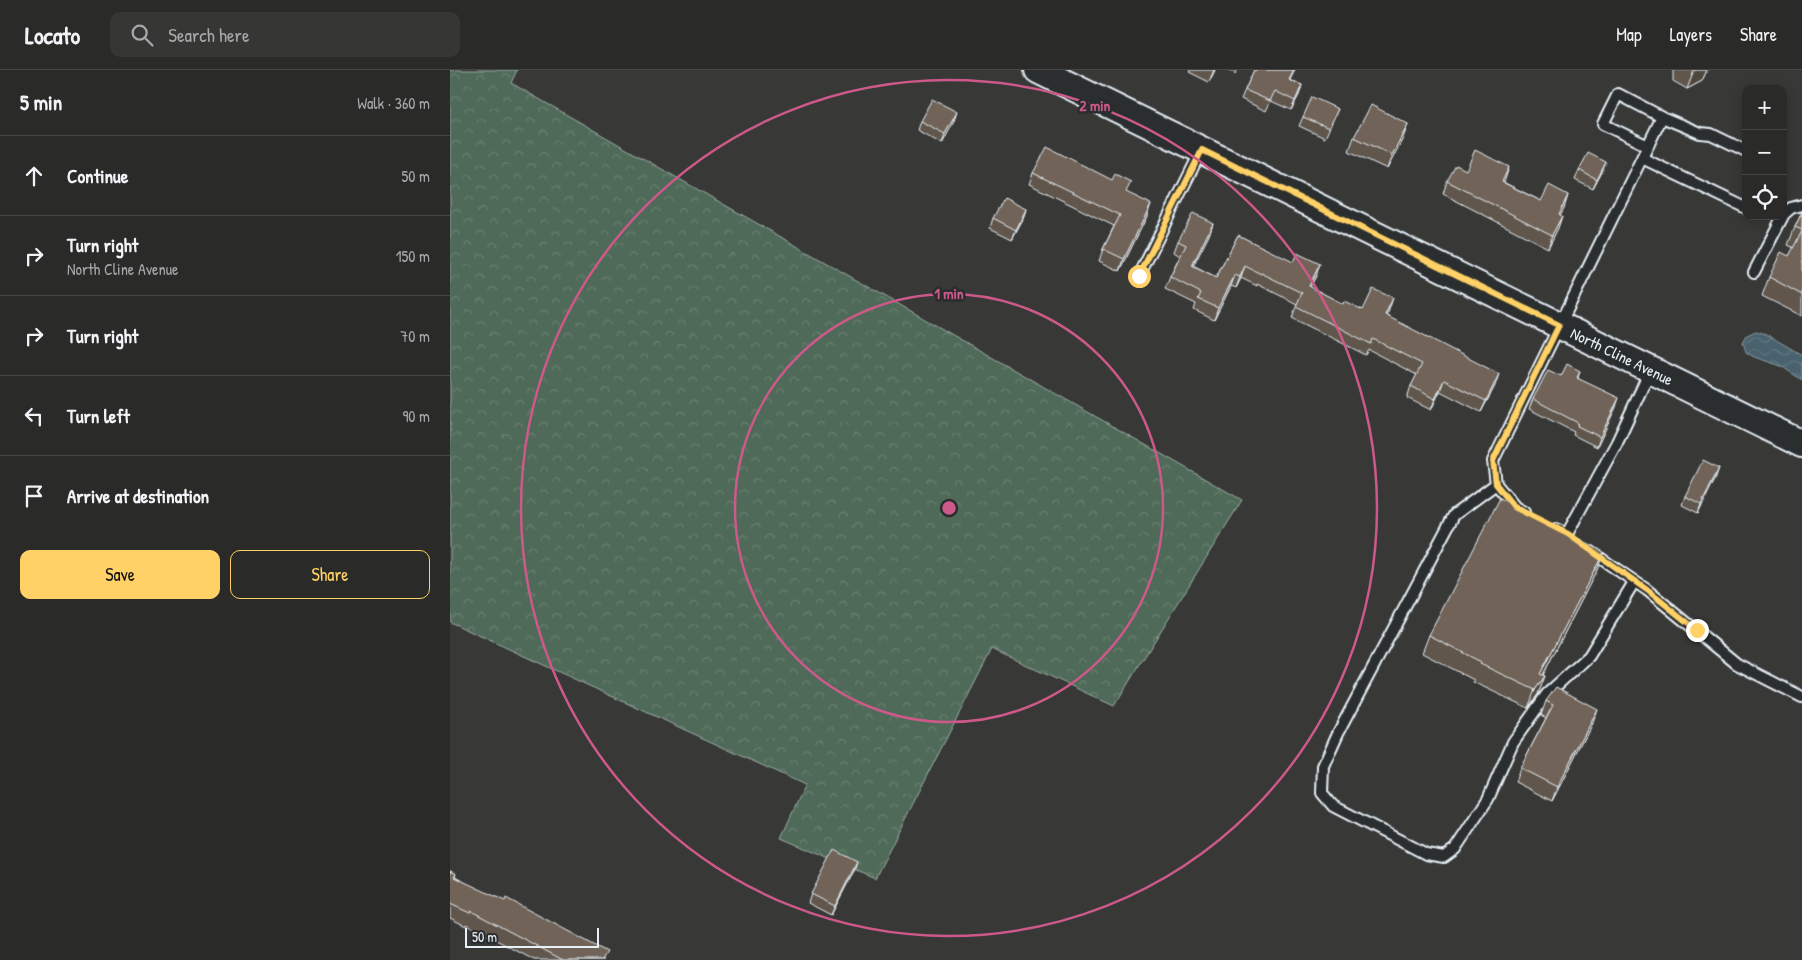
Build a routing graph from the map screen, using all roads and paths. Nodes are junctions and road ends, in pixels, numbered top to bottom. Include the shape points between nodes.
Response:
1 (1038, 70) edge
2 (1662, 117) junction
3 (1648, 146) junction
4 (1742, 149) edge
5 (1202, 150) junction
6 (1642, 158) junction
7 (1802, 205) edge
8 (1742, 206) edge
9 (1787, 211) edge
10 (1781, 220) edge
11 (1754, 272) dead end
12 (1139, 276) dead end
13 (1559, 325) junction
14 (1650, 370) junction
15 (1802, 444) edge
16 (1496, 484) junction
17 (1532, 516) edge
18 (1550, 525) edge
19 (1575, 540) junction
20 (1634, 582) junction
21 (1802, 697) edge

1 - 5 street, North Cline Avenue
2 - 3 lane
2 - 3 lane via 1618,94 1603,124
2 - 4 lane
3 - 6 lane
5 - 12 lane
5 - 13 street, North Cline Avenue
6 - 8 lane
6 - 13 lane
7 - 9 lane
10 - 11 lane
13 - 14 street, North Cline Avenue
13 - 16 lane via 1493,461
14 - 15 street, North Cline Avenue
14 - 19 lane
16 - 17 lane via 1514,507
16 - 20 lane via 1454,515 1338,733 1323,766 1322,793 1333,806 1426,854 1444,857 1455,849 1488,799 1513,742 1547,694 1590,656
18 - 19 lane
19 - 20 lane
20 - 21 lane via 1737,664

